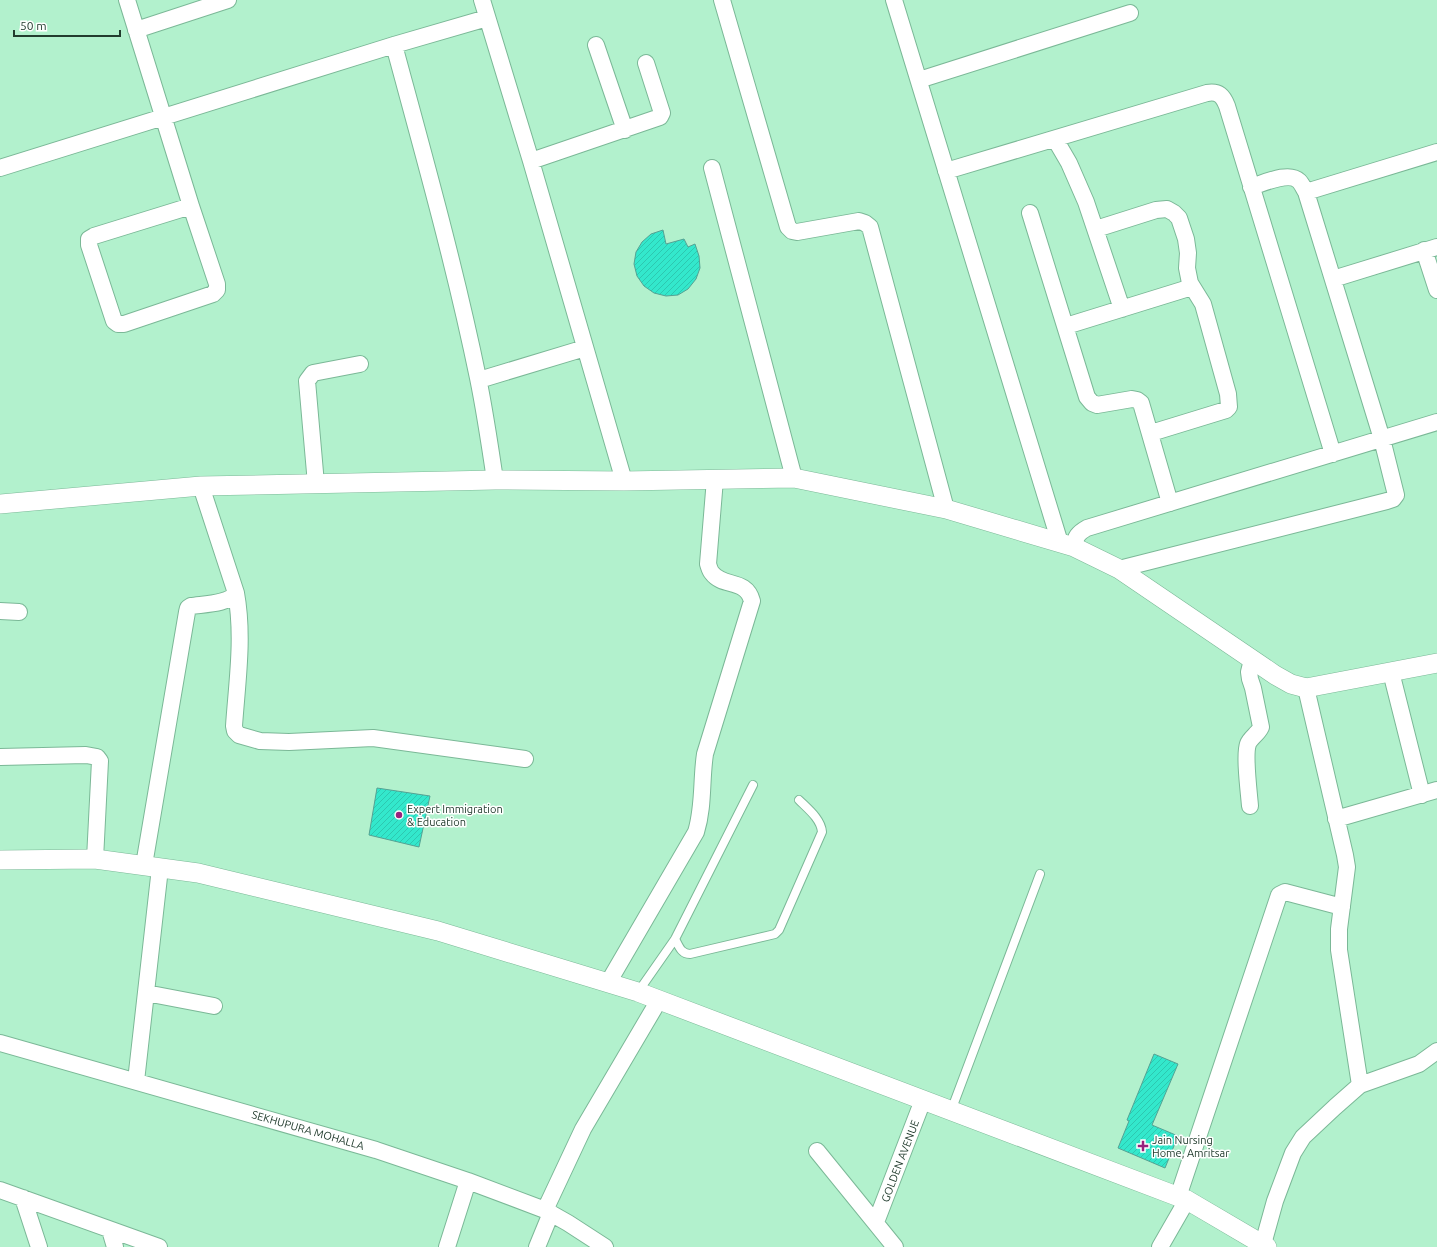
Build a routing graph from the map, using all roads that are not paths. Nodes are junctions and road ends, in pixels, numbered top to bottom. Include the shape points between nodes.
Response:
1 (126, 0) edge
2 (228, 0) edge
3 (482, 0) edge
4 (722, 0) edge
5 (894, 0) edge
6 (1130, 14) dead end
7 (487, 18) junction
8 (136, 30) junction
9 (394, 45) junction
10 (596, 45) dead end
11 (646, 63) dead end
12 (919, 80) junction
13 (163, 117) junction
14 (625, 130) junction
15 (1054, 139) junction
16 (1437, 152) edge
17 (531, 161) junction
18 (0, 168) edge
19 (712, 168) dead end
20 (946, 171) junction
21 (1252, 187) junction
22 (1306, 192) junction
23 (191, 206) junction
24 (1030, 213) dead end
25 (1096, 229) junction
26 (1431, 248) edge
27 (1333, 279) junction
28 (1192, 287) junction
29 (1437, 290) edge
30 (1122, 309) junction
31 (1066, 326) junction
32 (585, 348) junction
33 (360, 364) dead end
34 (479, 380) junction
35 (1437, 422) edge
36 (1151, 433) junction
37 (1382, 439) junction
38 (1333, 454) junction
39 (794, 478) junction
40 (715, 479) junction
41 (495, 480) junction
42 (624, 482) junction
43 (316, 484) junction
44 (201, 486) junction
45 (1170, 503) junction
46 (0, 504) edge
47 (946, 509) junction
48 (1067, 545) junction
49 (1119, 569) junction
50 (236, 593) junction
51 (0, 611) edge
52 (18, 612) dead end
53 (1252, 660) junction
54 (1437, 663) edge
55 (1391, 672) junction
56 (1306, 688) junction
57 (0, 757) edge
58 (525, 759) dead end
59 (753, 785) dead end
60 (1430, 792) edge
61 (799, 800) dead end
62 (1250, 806) dead end
63 (1336, 819) junction
64 (95, 859) junction
65 (0, 860) edge
66 (152, 866) junction
67 (1040, 874) dead end
68 (1342, 907) junction
69 (675, 939) junction
70 (608, 983) junction
71 (638, 992) junction
72 (146, 994) junction
73 (659, 1000) junction
74 (214, 1006) dead end
75 (0, 1043) edge
76 (1437, 1051) edge
77 (136, 1081) junction
78 (1360, 1085) junction
79 (923, 1100) junction
80 (951, 1111) junction
81 (817, 1151) dead end
82 (468, 1181) junction
83 (0, 1190) edge
84 (23, 1198) junction
85 (1182, 1199) junction
86 (548, 1212) junction
87 (876, 1222) junction
88 (110, 1230) junction
89 (1265, 1245) edge
90 (39, 1247) edge
91 (115, 1247) edge
92 (159, 1247) edge
93 (446, 1247) edge
94 (536, 1247) edge
95 (605, 1247) edge
96 (895, 1247) edge
97 (1160, 1247) edge

1 - 8 street
2 - 8 street
3 - 7 street
4 - 47 street via 788,227 797,232 859,221 870,227
5 - 12 street
6 - 12 street
7 - 9 street
7 - 17 street
8 - 13 street
9 - 13 street
9 - 34 street
10 - 14 street
11 - 14 street via 662,113 660,117
12 - 20 street
13 - 18 street
13 - 23 street
14 - 17 street
15 - 20 street
15 - 21 street via 1214,92 1224,99 1227,106
15 - 25 street via 1076,176
16 - 22 street
17 - 32 street
19 - 39 street
20 - 48 street
21 - 22 street via 1292,177 1299,181
21 - 38 street
22 - 27 street
23 - 23 street via 89,239 88,245 114,321 118,324 213,294 217,290
24 - 31 street
25 - 28 street via 1156,210 1167,209 1174,212 1179,218 1186,239 1188,277
25 - 30 street
26 - 27 street
26 - 29 street
27 - 37 street
28 - 30 street
28 - 36 street via 1206,313 1228,394 1229,407 1222,412
30 - 31 street
31 - 36 street via 1087,397 1097,405 1132,399 1141,402
32 - 34 street
32 - 42 street
33 - 43 street via 312,373 306,381
34 - 41 street
35 - 37 street
36 - 45 street
37 - 38 street
37 - 49 street via 1396,494 1393,499
38 - 45 street
39 - 40 street
39 - 47 street
40 - 42 street
40 - 70 street via 708,564 717,578 744,588 750,594 752,602 705,754 700,818 696,832
41 - 42 street
41 - 43 street
43 - 44 street
44 - 46 street
44 - 50 street
45 - 48 street via 1087,528
47 - 48 street
48 - 49 street
49 - 53 street
50 - 58 street via 240,628 234,726 239,735 260,741 289,742 372,738
50 - 66 street via 228,600 188,608
51 - 52 street
53 - 56 street via 1291,684
53 - 62 street via 1249,672 1261,727 1259,733 1247,744
54 - 55 street
55 - 56 street
55 - 60 street
56 - 63 street
57 - 64 street via 97,757 100,761
59 - 69 lane
60 - 63 street
61 - 69 lane via 819,821 822,832 779,930 775,934 690,954 682,952
63 - 68 street via 1347,867
64 - 65 street
64 - 66 street
66 - 70 street via 198,873 438,930
66 - 72 street
67 - 80 lane
68 - 78 street via 1340,950
68 - 85 street via 1285,892 1279,895
69 - 71 lane
70 - 71 street
71 - 73 street
72 - 74 street
72 - 77 street
73 - 79 street
73 - 86 street via 583,1129
75 - 77 street, SEKHUPURA MOHALLA
76 - 78 street via 1419,1064
77 - 82 street, SEKHUPURA MOHALLA via 376,1150
78 - 89 street via 1303,1137 1293,1153 1275,1201
79 - 80 street
79 - 87 street, GOLDEN AVENUE
80 - 85 street
81 - 87 street
82 - 86 street, SEKHUPURA MOHALLA
82 - 93 street
83 - 84 street
84 - 88 street
84 - 90 street
85 - 89 street
85 - 97 street
86 - 94 street
86 - 95 street, SEKHUPURA MOHALLA
87 - 96 street
88 - 91 street
88 - 92 street

